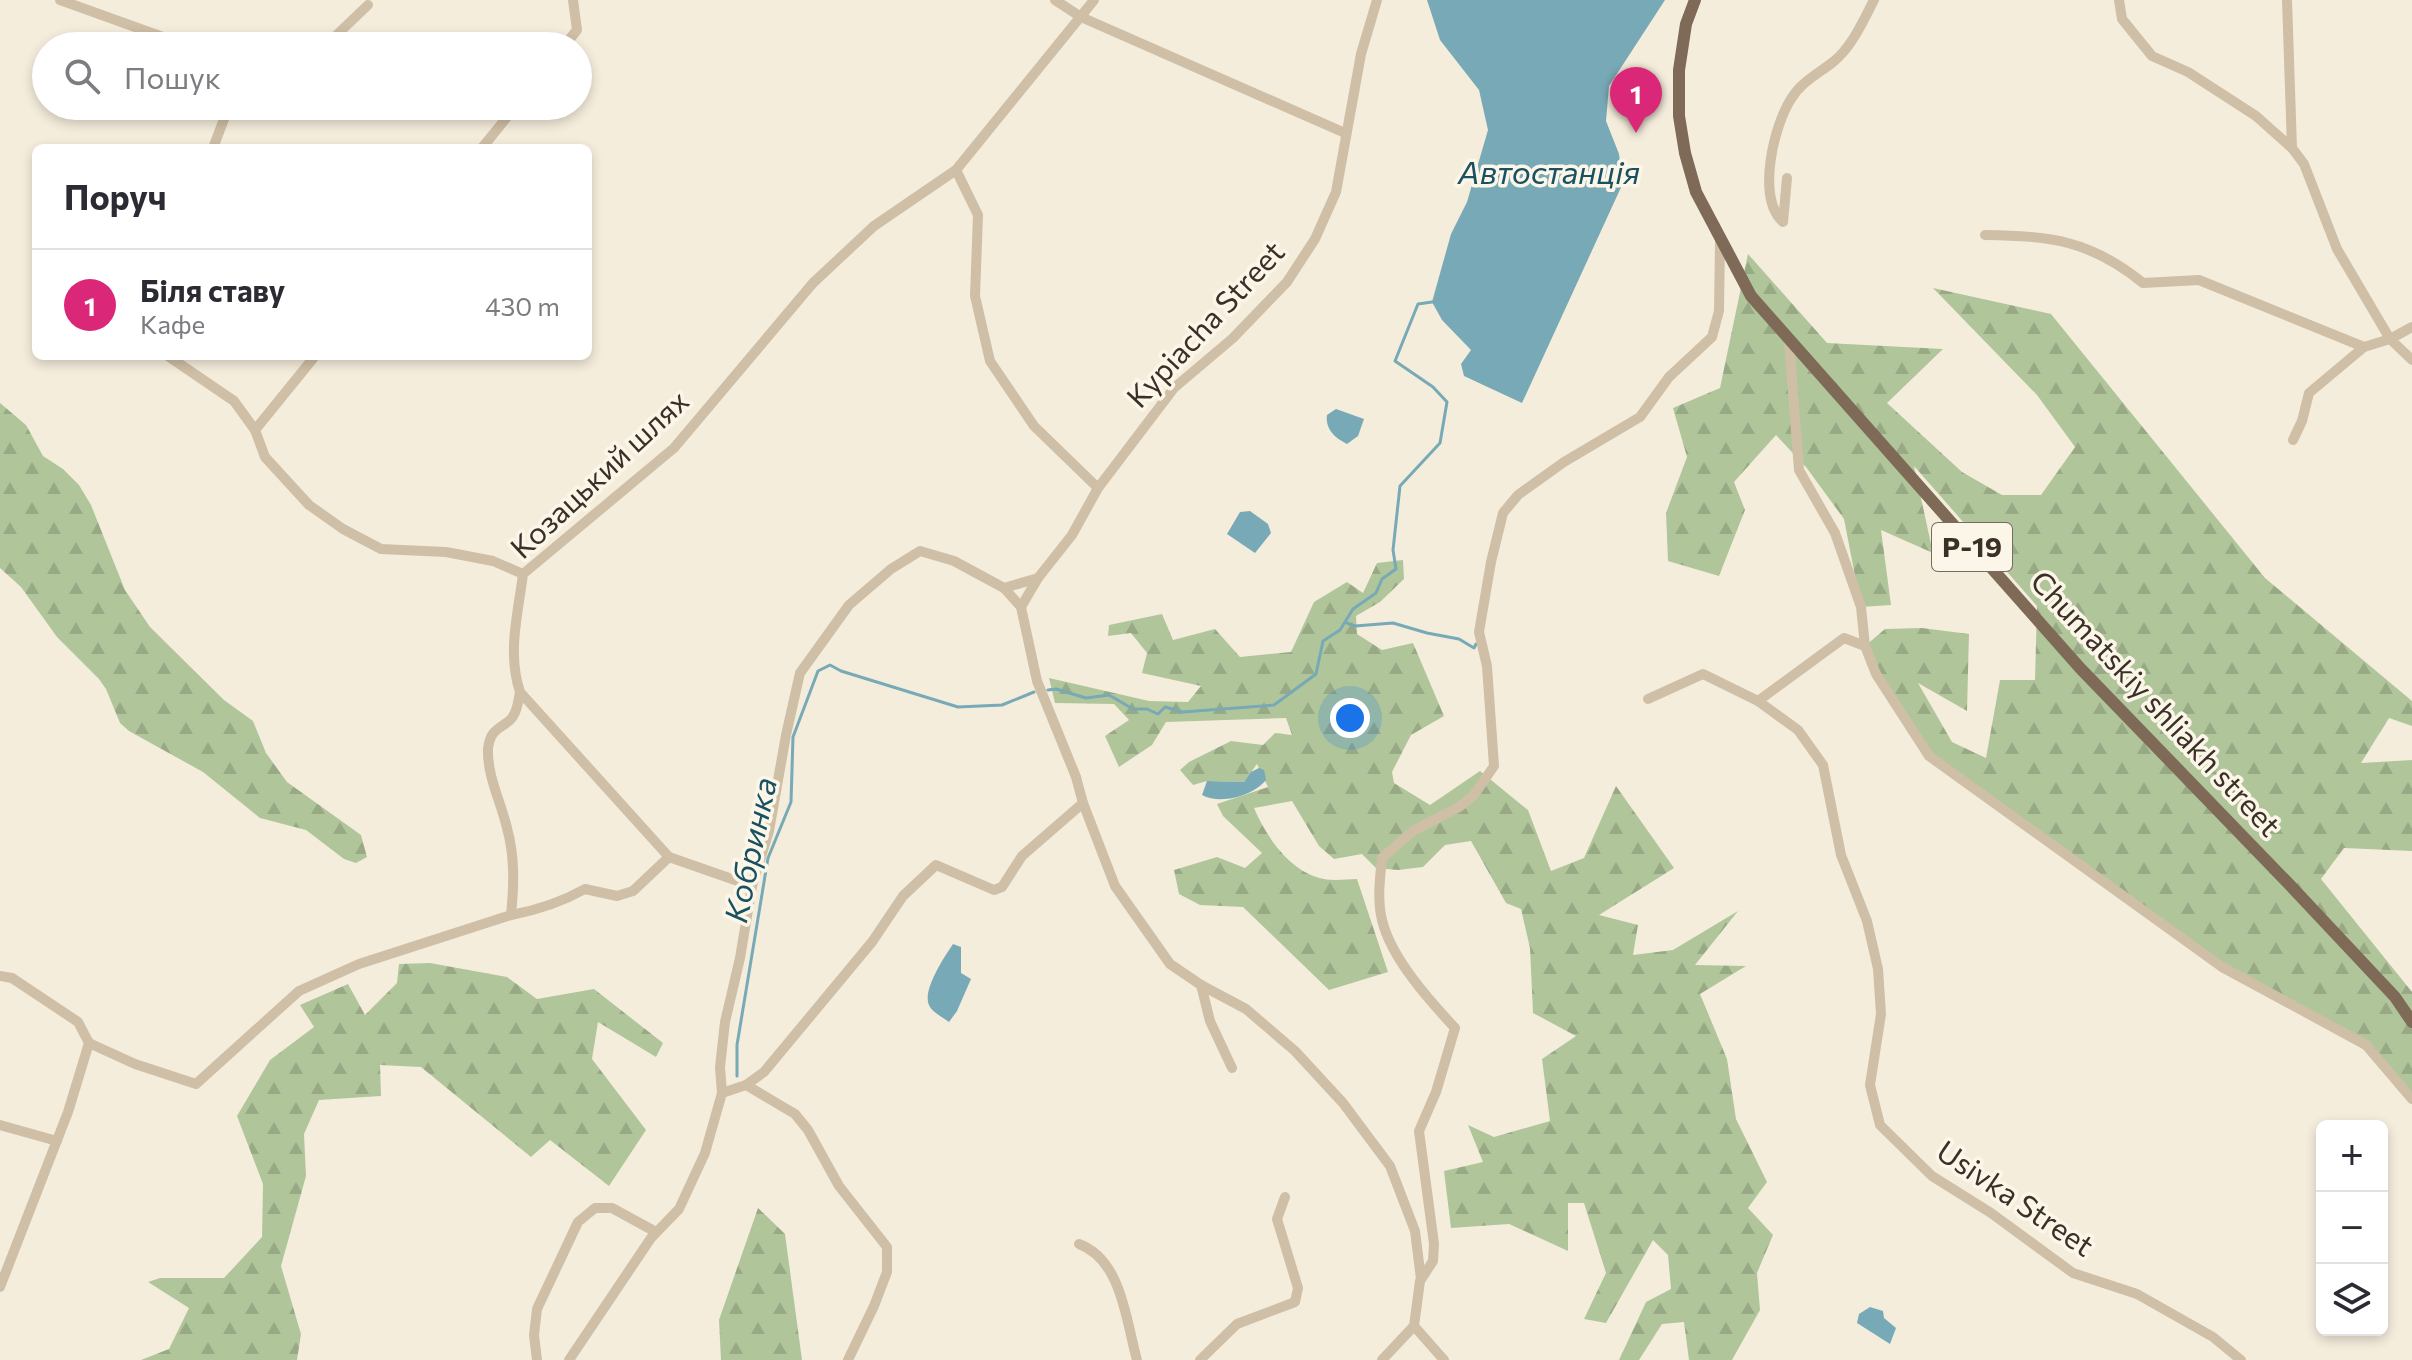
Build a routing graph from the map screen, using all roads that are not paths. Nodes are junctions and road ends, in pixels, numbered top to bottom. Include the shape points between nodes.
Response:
1 (60, 0) edge
2 (573, 0) edge
3 (1055, 0) edge
4 (1094, 0) edge
5 (1377, 0) edge
6 (1695, 0) edge
7 (1874, 0) edge
8 (2119, 0) edge
9 (2287, 0) edge
10 (369, 2) edge
11 (1081, 17) junction
12 (149, 32) edge
13 (339, 32) edge
14 (575, 32) edge
15 (224, 120) edge
16 (505, 120) edge
17 (1345, 133) junction
18 (215, 144) edge
19 (485, 144) edge
20 (2292, 148) junction
21 (956, 170) junction
22 (1787, 178) dead end
23 (1985, 235) dead end
24 (1720, 239) junction
25 (2412, 327) edge
26 (2390, 339) junction
27 (1789, 340) junction
28 (2364, 347) junction
29 (174, 360) edge
30 (312, 360) edge
31 (2412, 360) edge
32 (255, 430) junction
33 (2293, 440) dead end
34 (1098, 488) junction
35 (523, 574) junction
36 (1038, 578) junction
37 (1004, 588) junction
38 (1021, 607) junction
39 (1865, 646) junction
40 (520, 692) junction
41 (1648, 699) dead end
42 (1758, 701) junction
43 (1083, 803) junction
44 (669, 857) junction
45 (752, 886) junction
46 (511, 915) junction
47 (0, 976) edge
48 (1201, 985) junction
49 (2412, 1022) edge
50 (89, 1043) junction
51 (1232, 1068) dead end
52 (746, 1085) junction
53 (722, 1093) junction
54 (2412, 1099) edge
55 (0, 1125) edge
56 (57, 1141) junction
57 (1285, 1197) dead end
58 (656, 1232) junction
59 (1079, 1244) dead end
60 (1420, 1281) junction
61 (0, 1287) edge
62 (1414, 1326) junction
63 (537, 1360) edge
64 (569, 1360) edge
65 (848, 1360) edge
66 (1137, 1360) edge
67 (1200, 1360) edge
68 (1382, 1360) edge
69 (1444, 1360) edge
70 (2241, 1360) edge

1 - 12 street
2 - 14 street
3 - 11 street
4 - 11 street, Козацький шлях
5 - 17 street, Kypiacha Street
6 - 24 main road, Chumatskiy shliakh street / Р-19 via 1681,55 1679,116 1696,192
7 - 22 street via 1835,61 1809,78 1791,99 1774,137 1769,183 1776,217 1783,222
8 - 20 street via 2122,19 2152,56 2188,72 2256,116
9 - 20 street
10 - 13 street
11 - 17 street
11 - 21 street, Козацький шлях
15 - 18 street
16 - 19 street
17 - 34 street, Kypiacha Street via 1336,192 1315,239 1287,282 1174,388
20 - 26 street via 2304,164 2337,249
21 - 34 street via 978,215 975,296 990,361 1034,426
21 - 35 street, Козацький шлях via 874,226 813,283 674,448
23 - 28 street via 2076,243 2121,265 2143,283 2199,280
24 - 27 main road, Chumatskiy shliakh street / Р-19 via 1751,296
24 - 60 street via 1719,311 1712,337 1669,377 1640,417 1564,462 1518,495 1503,513 1479,632 1487,666 1494,766 1474,795 1413,831 1382,858 1382,920 1393,948 1455,1028 1419,1131 1434,1244 1433,1261
25 - 26 street
26 - 28 street
26 - 31 street
27 - 39 street via 1799,470 1835,533 1861,607
27 - 49 main road, Chumatskiy shliakh street / Р-19 via 2080,668 2298,893
28 - 33 street via 2309,393
29 - 32 street via 234,401
30 - 32 street
32 - 35 street via 265,457 309,505 343,529 381,549 446,552 493,561
34 - 36 street, Kypiacha Street via 1072,535
35 - 40 street, Козацький шлях via 513,643
36 - 37 street
36 - 38 street, Kypiacha Street
37 - 38 street
37 - 45 street via 954,561 920,551 849,605 800,673 769,831
38 - 43 street via 1037,681
39 - 42 street via 1844,638
39 - 54 street via 1876,674 1929,756 2222,967 2366,1045
40 - 44 street
40 - 46 street via 516,710 496,728 488,752 513,862
41 - 42 street, Usivka Street via 1703,674
42 - 70 street, Usivka Street via 1798,730 1823,765 1841,855 1867,921 1878,969 1881,1014 1870,1085 1880,1125 1932,1176 2073,1273 2137,1294 2213,1337
43 - 48 street via 1115,886 1170,964
43 - 52 street via 1022,856 1002,887 994,890 936,865 903,896 872,942 764,1072
44 - 45 street
44 - 46 street via 633,891 617,896 585,889 539,910
45 - 53 street via 725,1022
46 - 50 street via 359,964 299,991 196,1084
47 - 50 street via 12,978 78,1022
48 - 51 street via 1210,1021
48 - 60 street via 1246,1009 1295,1051 1390,1166 1415,1231
50 - 56 street
52 - 53 street
52 - 65 street via 795,1114 839,1186 887,1247 887,1272
53 - 58 street via 705,1153 679,1209
55 - 56 street
56 - 61 street
57 - 67 street via 1277,1219 1298,1288 1295,1302 1237,1324
58 - 63 street via 612,1208 595,1208 578,1222 537,1309
58 - 64 street
59 - 66 street via 1092,1249 1118,1285
60 - 62 street
62 - 68 street
62 - 69 street

